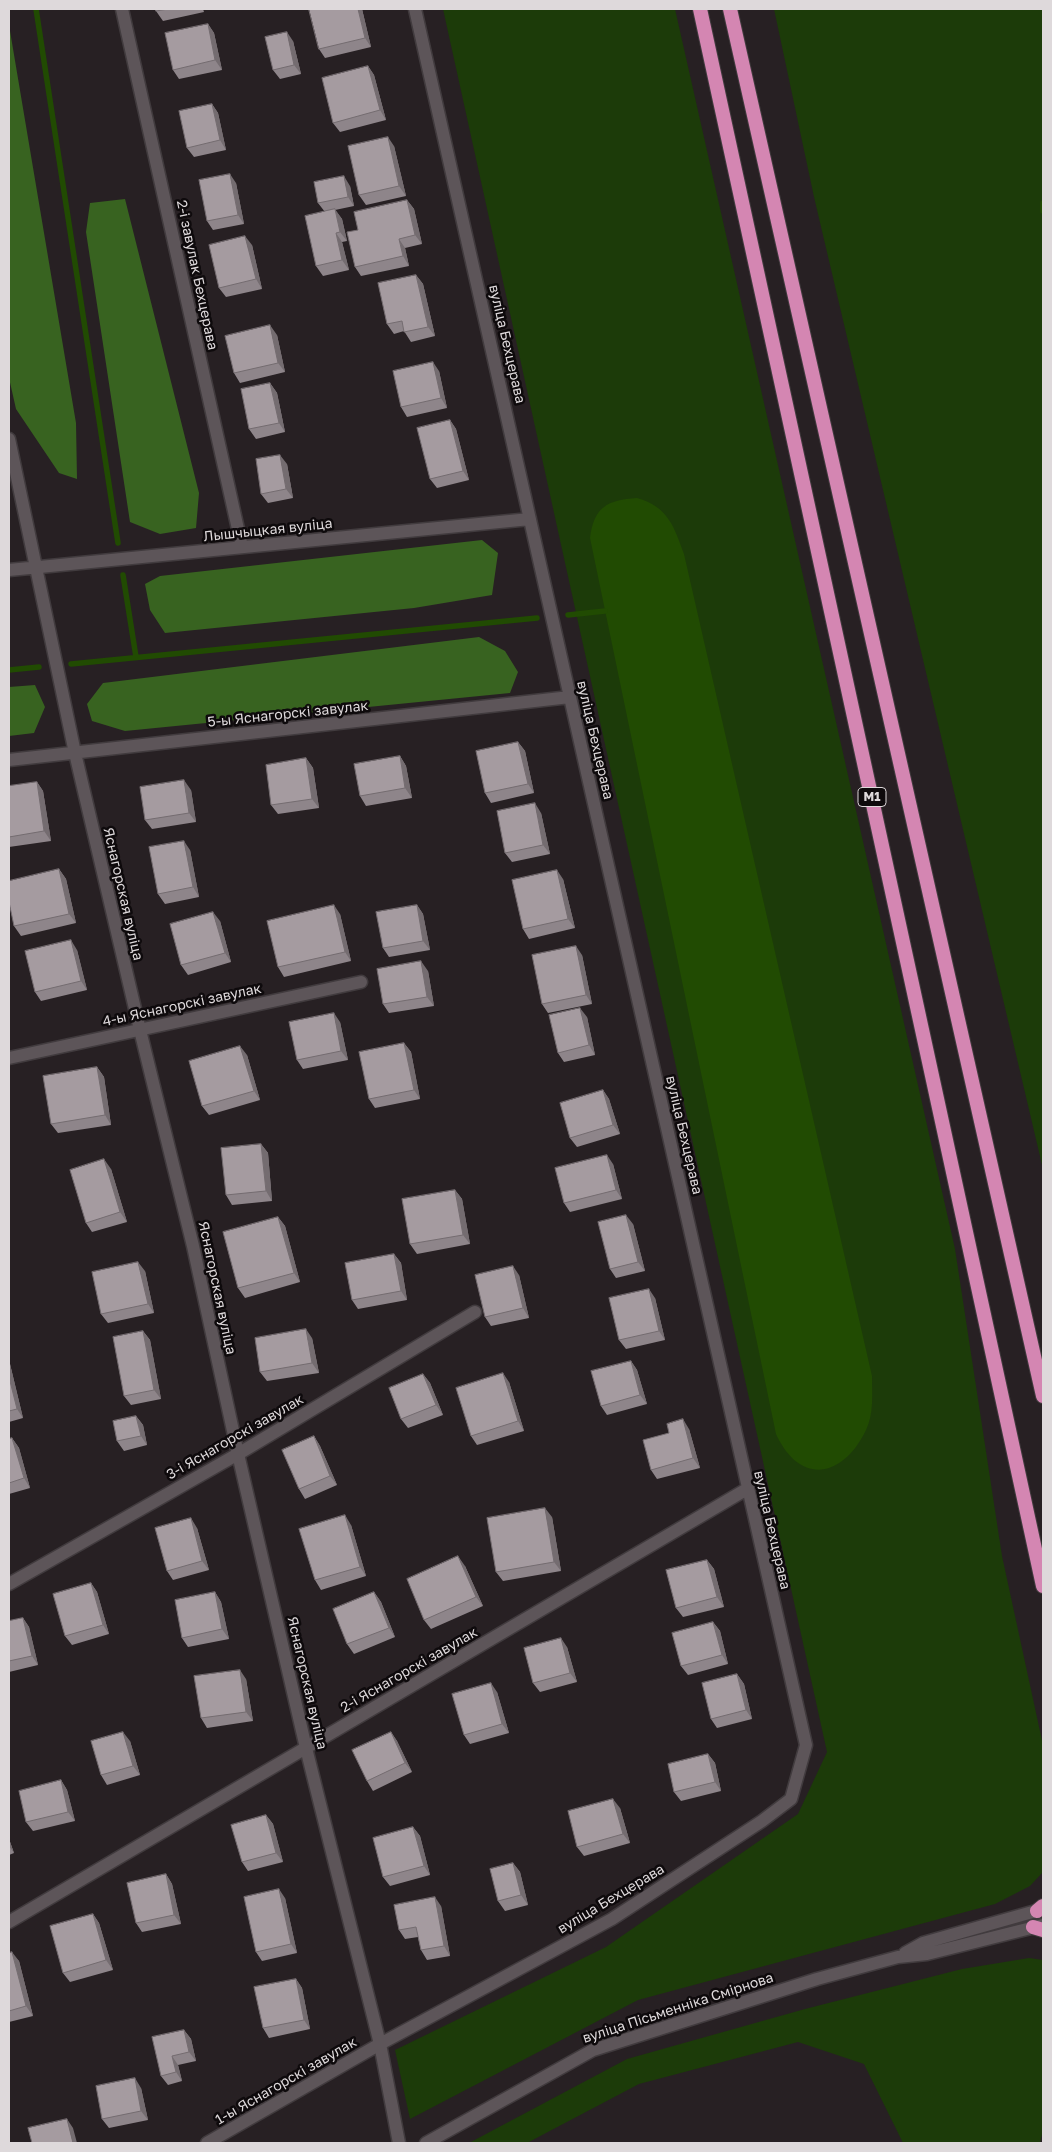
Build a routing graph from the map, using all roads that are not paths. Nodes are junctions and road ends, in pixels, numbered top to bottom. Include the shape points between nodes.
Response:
1 (122, 9) edge
2 (415, 9) edge
3 (700, 9) edge
4 (730, 9) edge
5 (9, 439) edge
6 (530, 519) junction
7 (242, 547) junction
8 (36, 568) junction
9 (9, 570) edge
10 (570, 697) junction
11 (75, 753) junction
12 (9, 760) edge
13 (361, 982) dead end
14 (140, 1030) junction
15 (9, 1058) edge
16 (475, 1312) dead end
17 (1043, 1396) edge
18 (238, 1454) junction
19 (747, 1489) junction
20 (9, 1584) edge
21 (1043, 1586) edge
22 (306, 1748) junction
23 (1041, 1909) edge
24 (9, 1922) edge
25 (1040, 1928) edge
26 (898, 1957) junction
27 (380, 2044) junction
28 (207, 2143) edge
29 (399, 2143) edge
30 (426, 2143) edge

1 - 7 street, 2-і завулак Бехцерава
2 - 6 street, вуліца Бехцерава
3 - 21 highway, М1
4 - 17 highway, М1
5 - 8 street, Яснагорская вуліца
6 - 7 street, Лышчыцкая вуліца
6 - 10 street, вуліца Бехцерава
7 - 8 street, Лышчыцкая вуліца
8 - 9 street, Лышчыцкая вуліца
8 - 11 street, Яснагорская вуліца
10 - 11 street, 5-ы Яснагорскі завулак
10 - 19 street, вуліца Бехцерава
11 - 12 street, 5-ы Яснагорскі завулак
11 - 14 street, Яснагорская вуліца
13 - 14 street, 4-ы Яснагорскі завулак
14 - 15 street, 4-ы Яснагорскі завулак
14 - 18 street, Яснагорская вуліца via 193,1246
16 - 18 street, 3-і Яснагорскі завулак
18 - 20 street, 3-і Яснагорскі завулак
18 - 22 street, Яснагорская вуліца
19 - 22 street, 2-і Яснагорскі завулак
19 - 27 street, вуліца Бехцерава via 806,1745 791,1799 612,1919
22 - 24 street, 2-і Яснагорскі завулак
22 - 27 street, Яснагорская вуліца
23 - 26 street, вуліца Пісьменніка Смірнова via 923,1944
25 - 26 street, вуліца Пісьменніка Смірнова via 927,1954
26 - 30 street, вуліца Пісьменніка Смірнова via 817,1979 593,2050
27 - 28 street, 1-ы Яснагорскі завулак
27 - 29 street, Яснагорская вуліца

